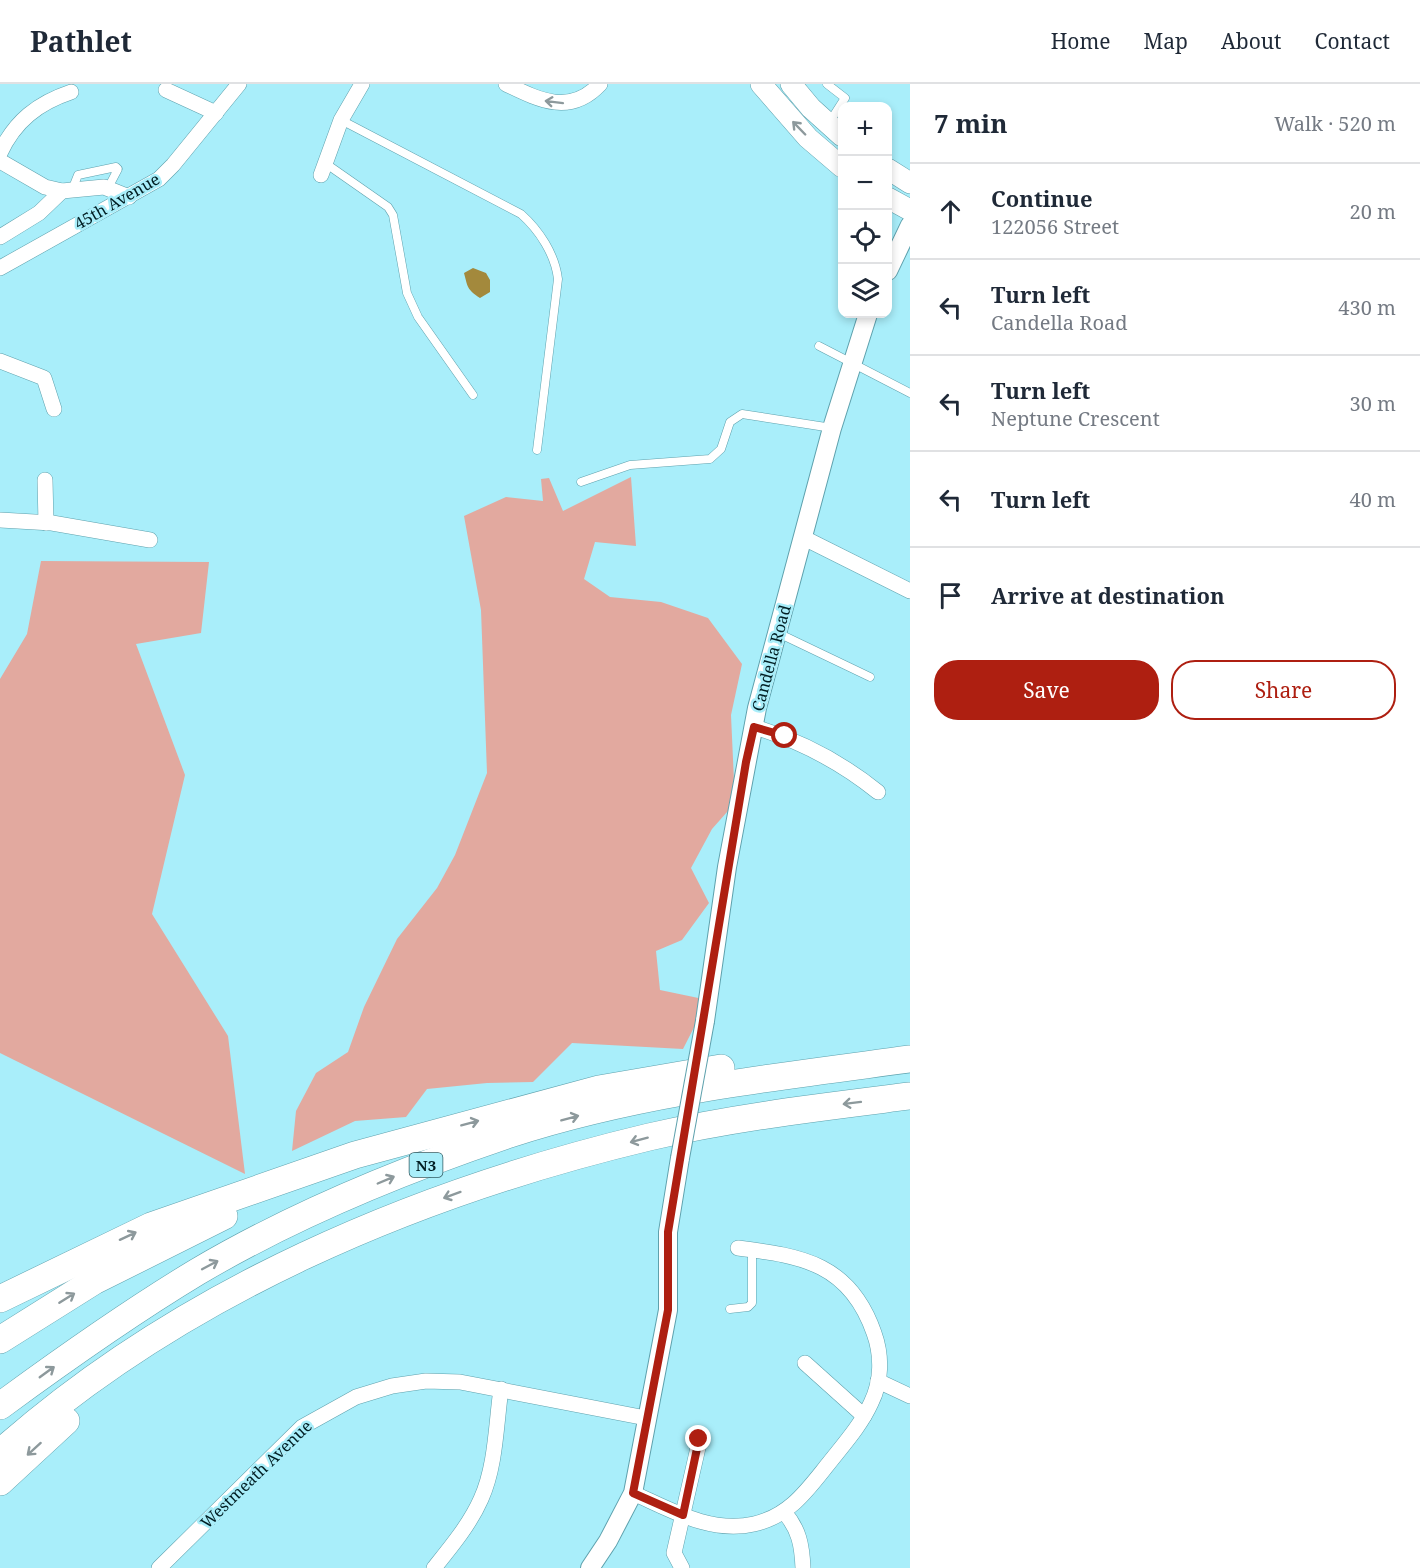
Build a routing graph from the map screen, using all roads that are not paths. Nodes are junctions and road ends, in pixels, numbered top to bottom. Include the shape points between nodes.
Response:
1 (238, 84) edge
2 (362, 84) edge
3 (506, 84) edge
4 (600, 84) edge
5 (761, 84) edge
6 (791, 84) edge
7 (827, 84) edge
8 (166, 90) dead end
9 (71, 92) dead end
10 (216, 113) junction
11 (341, 120) junction
12 (835, 130) edge
13 (0, 153) edge
14 (0, 161) edge
15 (838, 163) edge
16 (323, 169) joint
17 (892, 172) edge
18 (910, 183) edge
19 (108, 188) junction
20 (67, 190) junction
21 (129, 197) junction
22 (892, 200) edge
23 (910, 210) edge
24 (910, 225) edge
25 (0, 237) edge
26 (892, 264) edge
27 (0, 268) edge
28 (867, 318) edge
29 (819, 346) dead end
30 (0, 361) edge
31 (851, 364) junction
32 (910, 393) edge
33 (473, 395) dead end
34 (54, 409) dead end
35 (832, 428) junction
36 (537, 450) dead end
37 (45, 480) dead end
38 (581, 482) dead end
39 (0, 520) edge
40 (46, 523) junction
41 (804, 538) junction
42 (150, 540) dead end
43 (910, 591) edge
44 (778, 633) junction
45 (870, 677) dead end
46 (754, 727) junction
47 (878, 792) dead end
48 (908, 1059) edge
49 (910, 1096) edge
50 (413, 1138) junction
51 (745, 1249) joint
52 (303, 1257) junction
53 (0, 1299) edge
54 (730, 1309) dead end
55 (0, 1340) edge
56 (805, 1363) dead end
57 (878, 1381) junction
58 (501, 1389) junction
59 (910, 1396) edge
60 (0, 1406) edge
61 (864, 1416) junction
62 (646, 1418) junction
63 (699, 1439) dead end
64 (0, 1453) edge
65 (0, 1482) edge
66 (633, 1493) junction
67 (784, 1512) junction
68 (683, 1515) junction
69 (167, 1566) edge
70 (434, 1568) edge
71 (590, 1568) edge
72 (682, 1568) edge
73 (803, 1568) edge

1 - 10 street, 45th Avenue
2 - 11 street
4 -> 3 street via 580,99 554,104
15 -> 5 main road via 800,130
6 - 12 main road
7 - 12 lane via 845,98
8 - 10 street
9 - 13 street via 33,110 18,123
10 - 21 street, 45th Avenue via 159,179
11 - 16 street
11 - 36 lane via 521,214 536,228 550,252 558,279
14 - 20 street via 45,187
16 - 33 lane via 380,201 393,215 407,293 418,317
17 - 18 main road
19 - 20 street
19 - 20 lane via 116,167 81,174
19 - 21 street
20 - 25 street
21 - 27 street, 45th Avenue
22 - 23 main road
24 - 26 street
28 - 31 street, Candella Road
29 - 31 lane
30 - 34 street via 44,378
31 - 32 lane
31 - 35 street, Candella Road
35 - 38 lane via 742,414 730,422 721,449 710,459 630,465
35 - 41 street, Candella Road
37 - 40 street
39 - 40 street
40 - 42 street
41 - 43 street
41 - 44 street, Candella Road
44 - 45 lane
44 - 46 street, Candella Road
46 - 47 street via 798,742
46 - 62 street, Candella Road, bridge via 727,867 668,1232 668,1310
50 -> 48 highway via 599,1089 680,1074 759,1062
60 -> 48 highway, N3 via 89,1341 199,1271 391,1177 512,1134 619,1105 738,1082
49 -> 52 highway, N3 via 742,1119 566,1159 454,1194
53 -> 50 highway via 151,1226
55 -> 50 highway via 94,1281 173,1240
51 - 54 lane via 752,1303
51 - 57 street via 814,1263 837,1276 857,1295 879,1345
52 - 64 highway, N3 via 192,1315 128,1356
52 -> 65 highway via 266,1287 205,1321 92,1398
56 - 61 street
57 - 59 street
57 - 61 street
58 - 62 street, Westmeath Avenue
58 - 69 street, Westmeath Avenue via 460,1382 414,1383 356,1397 318,1416 287,1441
58 - 70 street via 491,1466 482,1499
61 - 67 street via 797,1503
62 - 66 street, Candella Road
63 - 68 street
66 - 68 street
66 - 71 street, Candella Road
67 - 68 street via 753,1525 735,1527 712,1525
67 - 73 street via 800,1540
68 - 72 street via 674,1553

